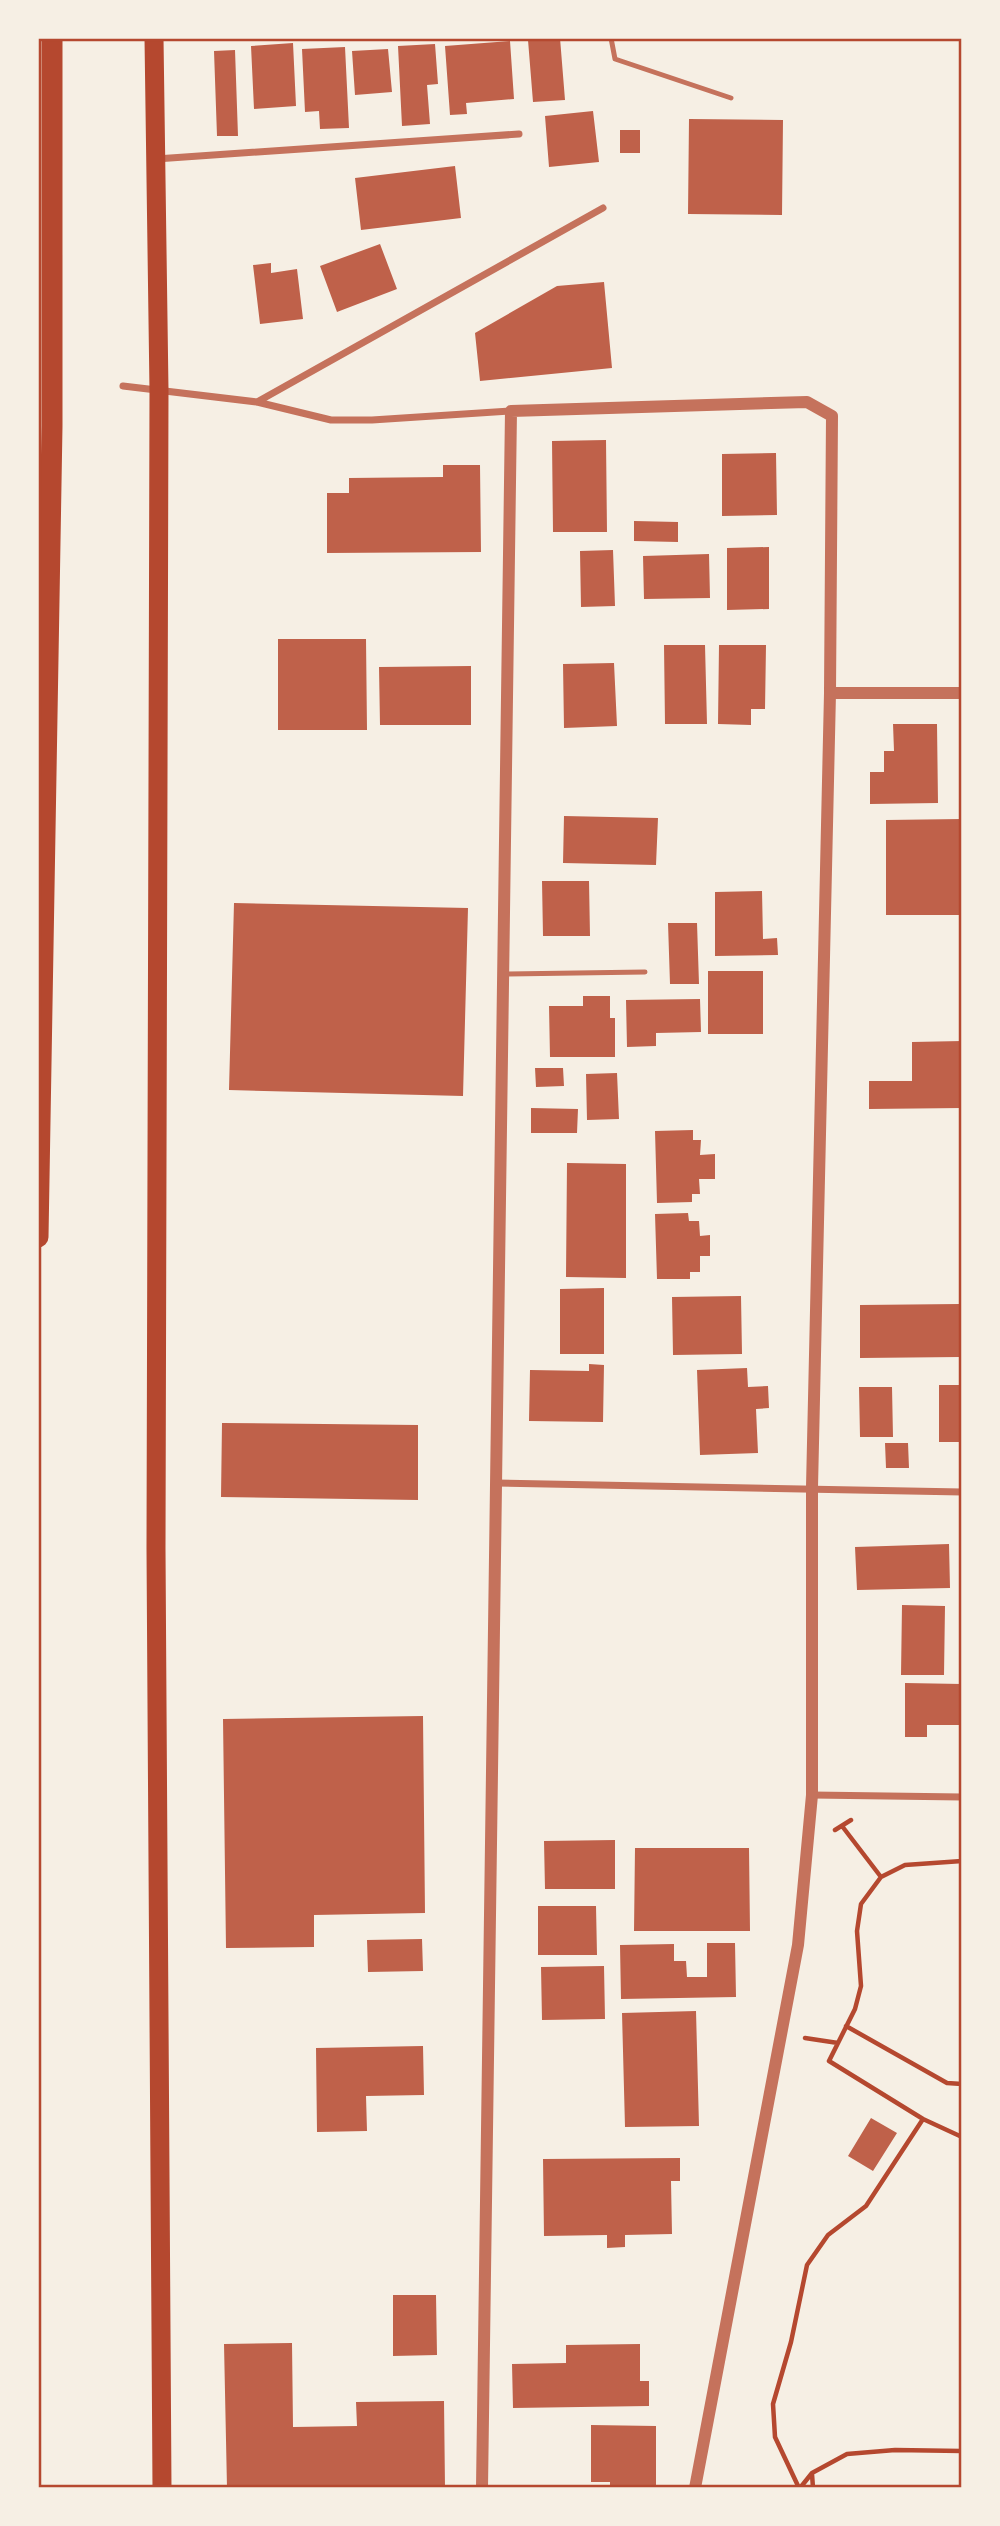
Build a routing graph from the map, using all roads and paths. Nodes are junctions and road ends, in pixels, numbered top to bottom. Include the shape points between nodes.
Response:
1 (52, 38) edge
2 (154, 38) edge
3 (611, 38) edge
4 (731, 98) dead end
5 (519, 134) dead end
6 (155, 159) junction
7 (603, 208) dead end
8 (123, 386) dead end
9 (159, 390) junction
10 (257, 402) junction
11 (511, 411) junction
12 (830, 693) junction
13 (961, 693) edge
14 (645, 972) dead end
15 (504, 974) junction
16 (38, 1237) edge
17 (496, 1483) junction
18 (812, 1488) junction
19 (961, 1492) edge
20 (812, 1795) junction
21 (961, 1797) edge
22 (842, 1826) dead end
23 (961, 1861) edge
24 (881, 1877) junction
25 (846, 2026) junction
26 (802, 2038) dead end
27 (838, 2043) junction
28 (961, 2084) edge
29 (923, 2119) junction
30 (961, 2137) edge
31 (961, 2451) edge
32 (812, 2473) junction
33 (162, 2487) edge
34 (482, 2487) edge
35 (695, 2487) edge
36 (799, 2487) edge
37 (813, 2487) edge

1 - 16 highway via 52,426
2 - 6 highway
3 - 4 lane via 615,59
5 - 6 street
6 - 9 highway
7 - 10 street
8 - 9 street
9 - 10 street
9 - 33 highway via 156,1548
10 - 11 street via 331,420
11 - 12 street via 807,402 832,416
11 - 15 street
12 - 13 street
12 - 18 street
14 - 15 lane
15 - 17 street
17 - 18 street
17 - 34 street
18 - 19 street
18 - 20 street
20 - 21 street
20 - 35 street via 798,1945
22 - 24 path
23 - 24 path via 905,1865
24 - 25 path via 861,1903 857,1931 861,1986
25 - 27 path
25 - 28 path via 947,2083
26 - 27 path
27 - 29 path via 829,2061
29 - 30 path
29 - 36 path via 866,2206 828,2235 807,2265 773,2404 775,2437
31 - 32 path via 847,2454
32 - 36 path
32 - 37 path

